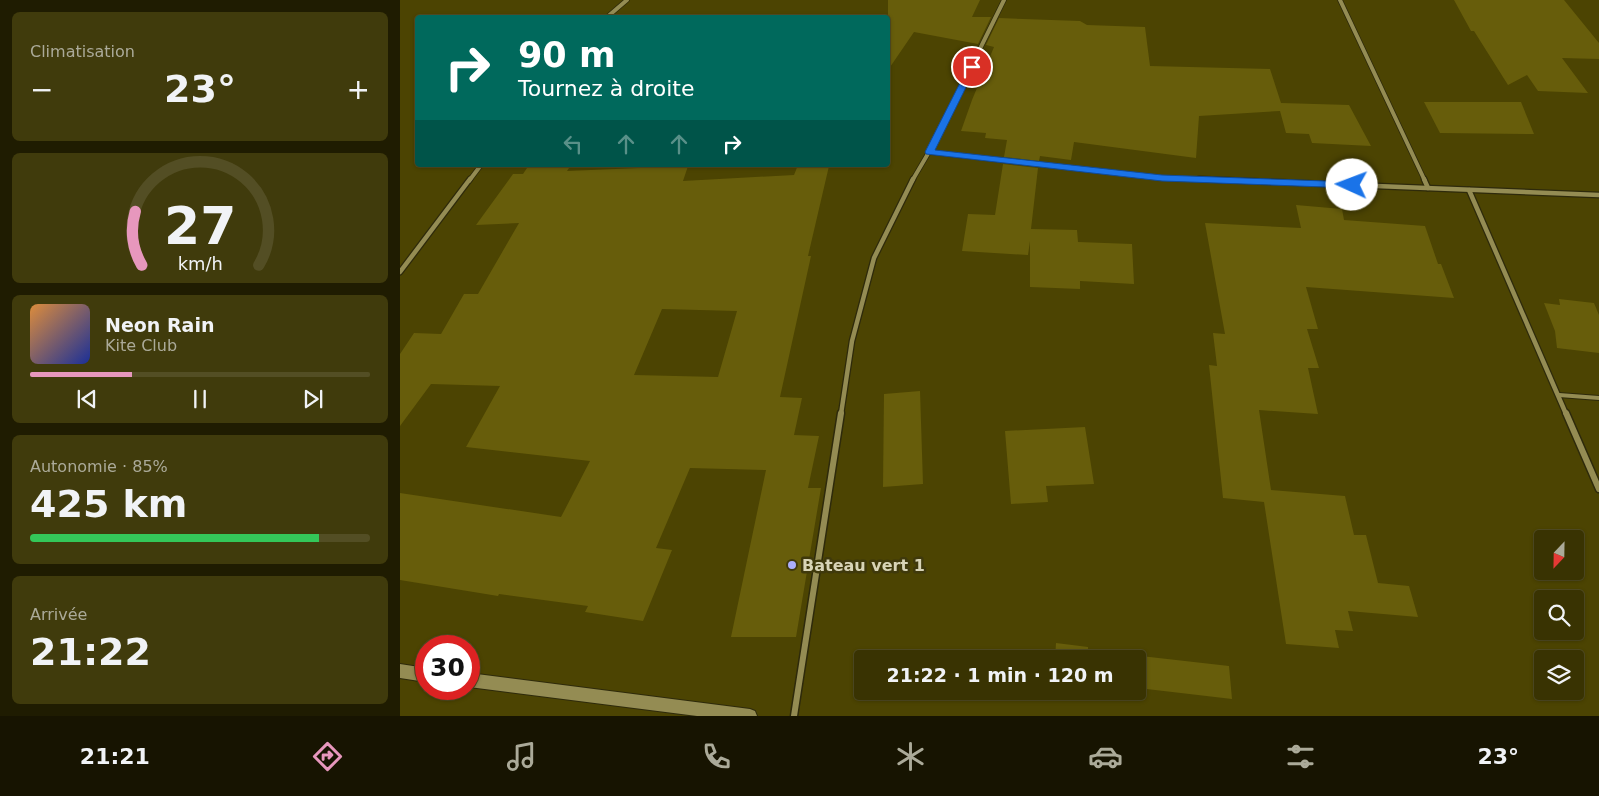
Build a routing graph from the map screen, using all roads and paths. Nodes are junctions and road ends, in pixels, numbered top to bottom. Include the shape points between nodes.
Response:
1 (627, 0) edge
2 (1004, 0) edge
3 (1340, 0) edge
4 (610, 15) edge
5 (929, 152) junction
6 (479, 167) edge
7 (1428, 188) junction
8 (1469, 190) junction
9 (1599, 195) edge
10 (400, 272) edge
11 (1560, 395) junction
12 (1599, 398) edge
13 (1599, 489) edge
14 (400, 671) edge
15 (415, 673) edge
16 (480, 681) edge
17 (750, 716) edge
18 (794, 716) edge

1 - 4 street
2 - 5 street
3 - 7 street
5 - 7 street via 1162,178
5 - 18 street via 874,258 852,342
6 - 10 street
7 - 8 street
8 - 9 street
8 - 11 street
11 - 12 lane
11 - 13 street
14 - 15 main road
16 - 17 main road

